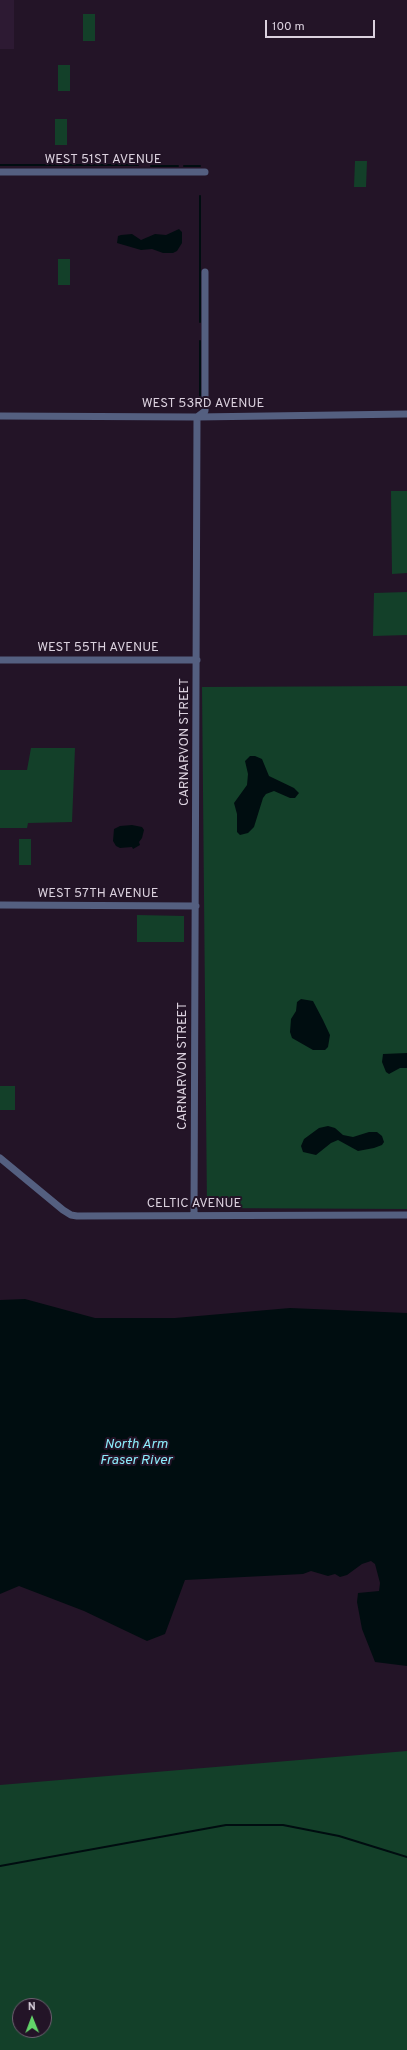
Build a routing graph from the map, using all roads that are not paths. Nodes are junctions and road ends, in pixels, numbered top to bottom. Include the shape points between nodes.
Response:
1 (0, 172) edge
2 (205, 172) dead end
3 (205, 272) dead end
4 (407, 414) edge
5 (0, 416) edge
6 (197, 417) junction
7 (0, 660) edge
8 (197, 660) junction
9 (0, 905) edge
10 (196, 906) junction
11 (0, 1158) edge
12 (194, 1215) junction
13 (407, 1215) edge

1 - 2 street, WEST 51ST AVENUE
3 - 6 street, CARNARVON STREET via 205,410
4 - 6 street, WEST 53RD AVENUE
5 - 6 street, WEST 53RD AVENUE
6 - 8 street, CARNARVON STREET
7 - 8 street, WEST 55TH AVENUE
8 - 10 street, CARNARVON STREET
9 - 10 street, WEST 57TH AVENUE
10 - 12 street, CARNARVON STREET
11 - 12 street, CELTIC AVENUE via 71,1215
12 - 13 street, CELTIC AVENUE

